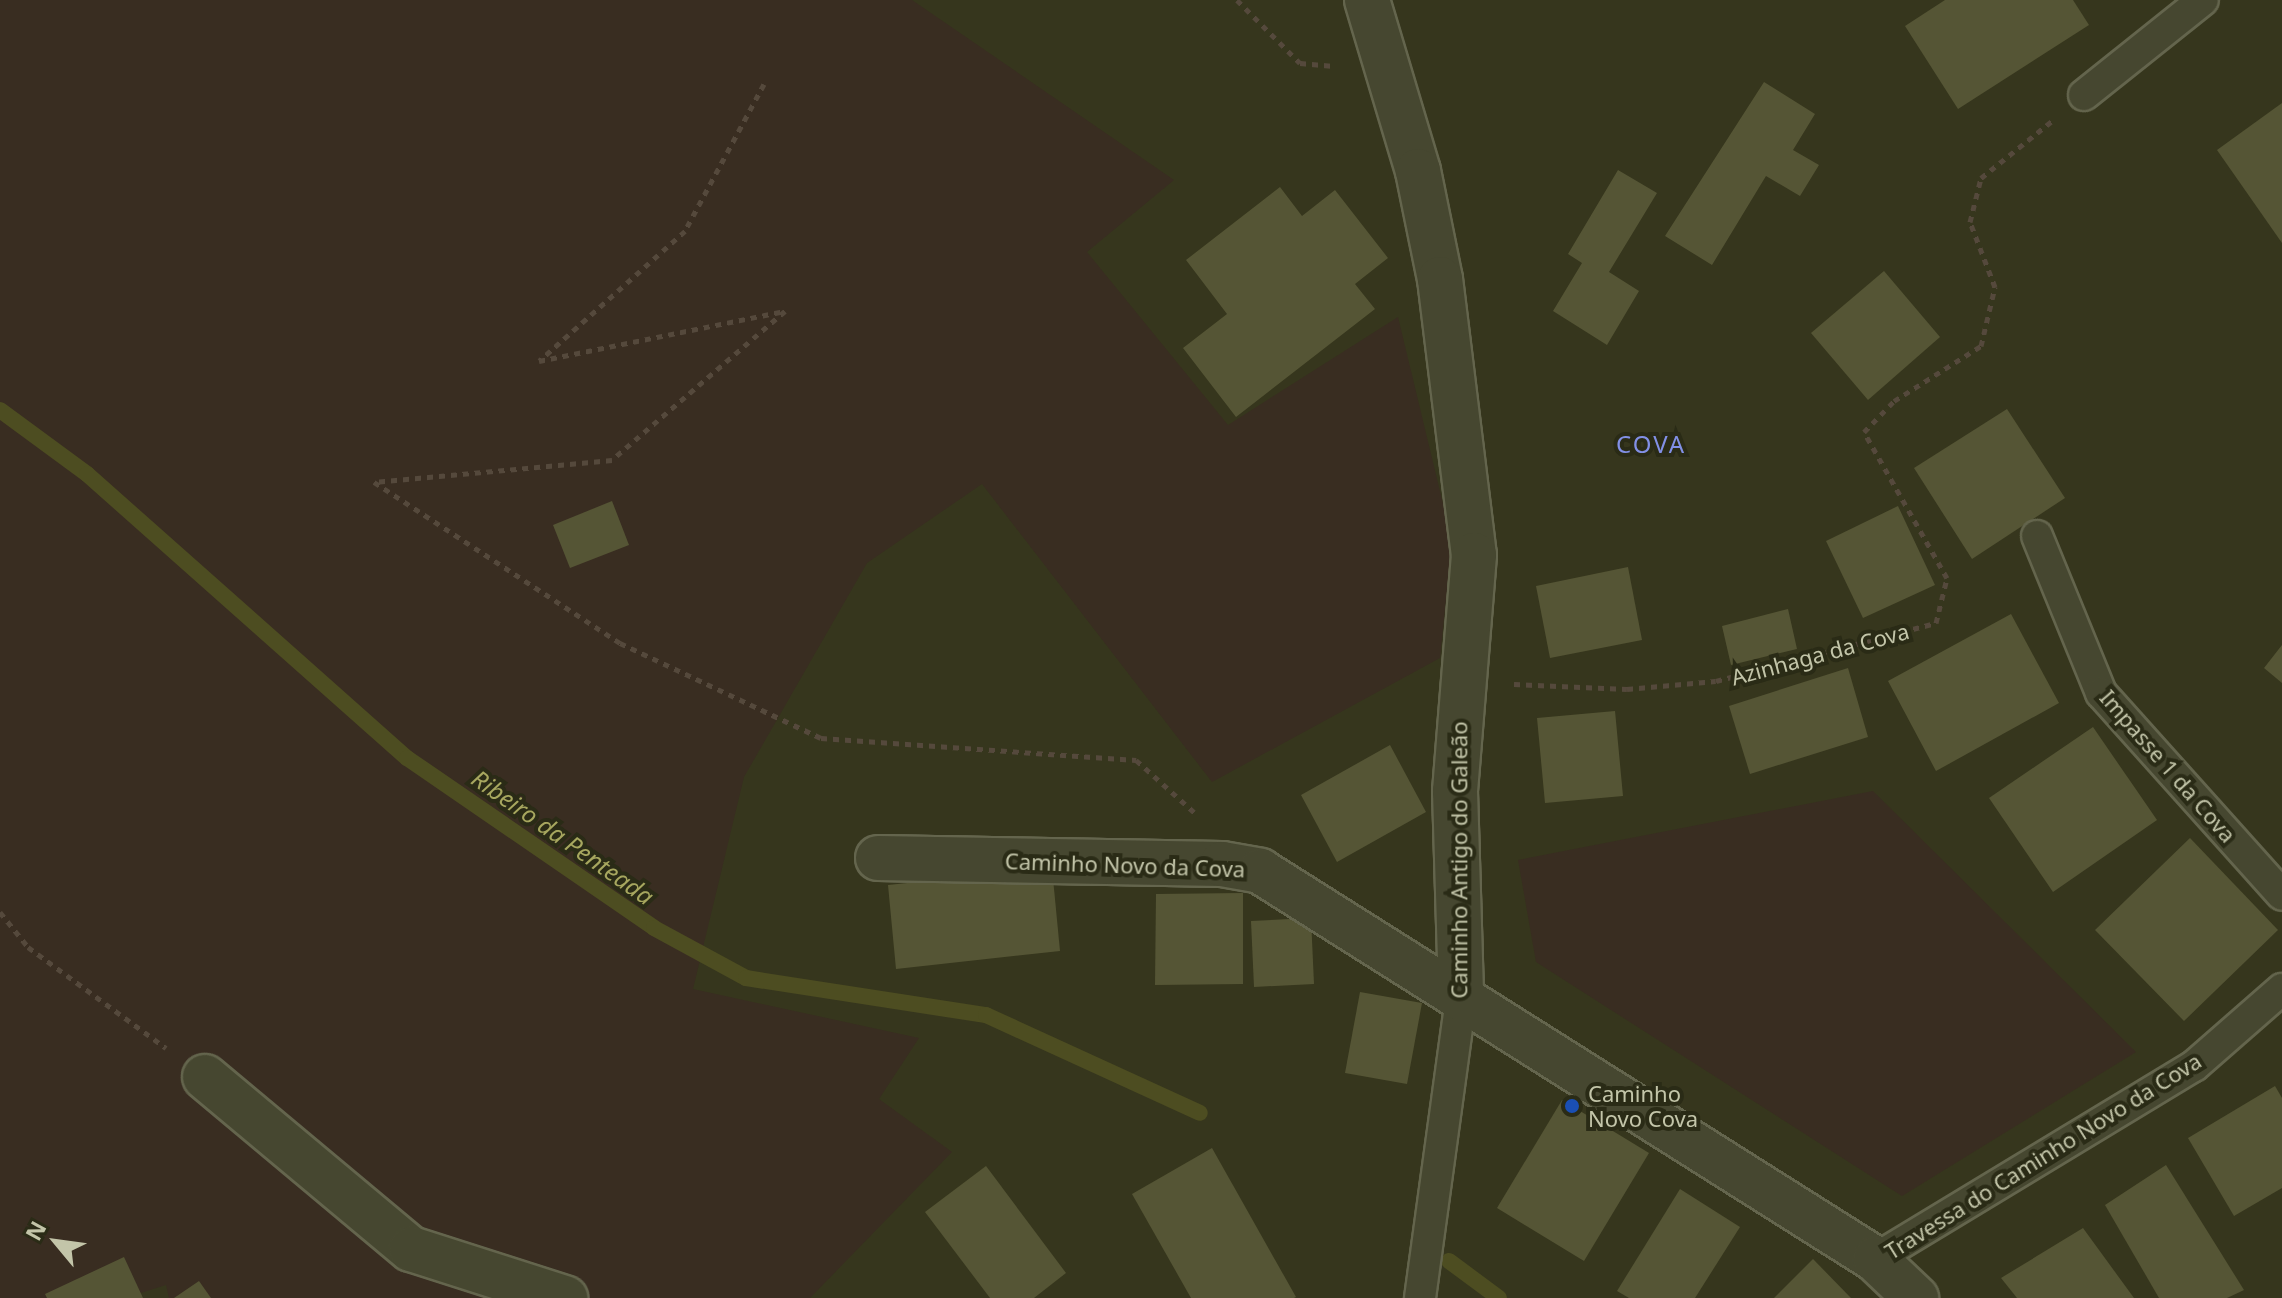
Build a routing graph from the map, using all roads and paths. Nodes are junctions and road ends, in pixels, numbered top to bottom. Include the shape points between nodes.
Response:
1 (1237, 0) edge
2 (1367, 0) edge
3 (2203, 0) edge
4 (1383, 71) junction
5 (764, 84) dead end
6 (2084, 95) joint
7 (2037, 536) dead end
8 (1460, 682) junction
9 (1204, 821) dead end
10 (878, 858) dead end
11 (2282, 895) edge
12 (0, 912) edge
13 (2282, 989) edge
14 (1461, 998) junction
15 (205, 1077) joint
16 (1875, 1259) junction
17 (565, 1298) edge
18 (1420, 1298) edge
19 (1916, 1298) edge

1 - 4 path via 1300,63
2 - 4 street, Caminho Antigo do Galeão
3 - 6 lane
4 - 8 street, Caminho Antigo do Galeão via 1418,171 1440,279 1474,555
5 - 9 path via 685,231 539,361 785,311 612,460 374,482 620,643 821,738 1136,760
6 - 8 path, Azinhaga da Cova via 1981,178 1970,222 1995,287 1981,346 1894,401 1864,432 1947,578 1936,623 1716,681 1627,689
7 - 11 lane, Impasse 1 da Cova via 2101,693
8 - 14 street, Caminho Antigo do Galeão
10 - 14 street, Caminho Novo da Cova via 1246,866
12 - 15 path via 28,947
13 - 16 lane, Travessa do Caminho Novo da Cova via 2194,1066
14 - 16 street, Caminho Novo da Cova
14 - 18 lane, Caminho Antigo do Galeão
15 - 17 street via 411,1249
16 - 19 street, Caminho Novo da Cova

